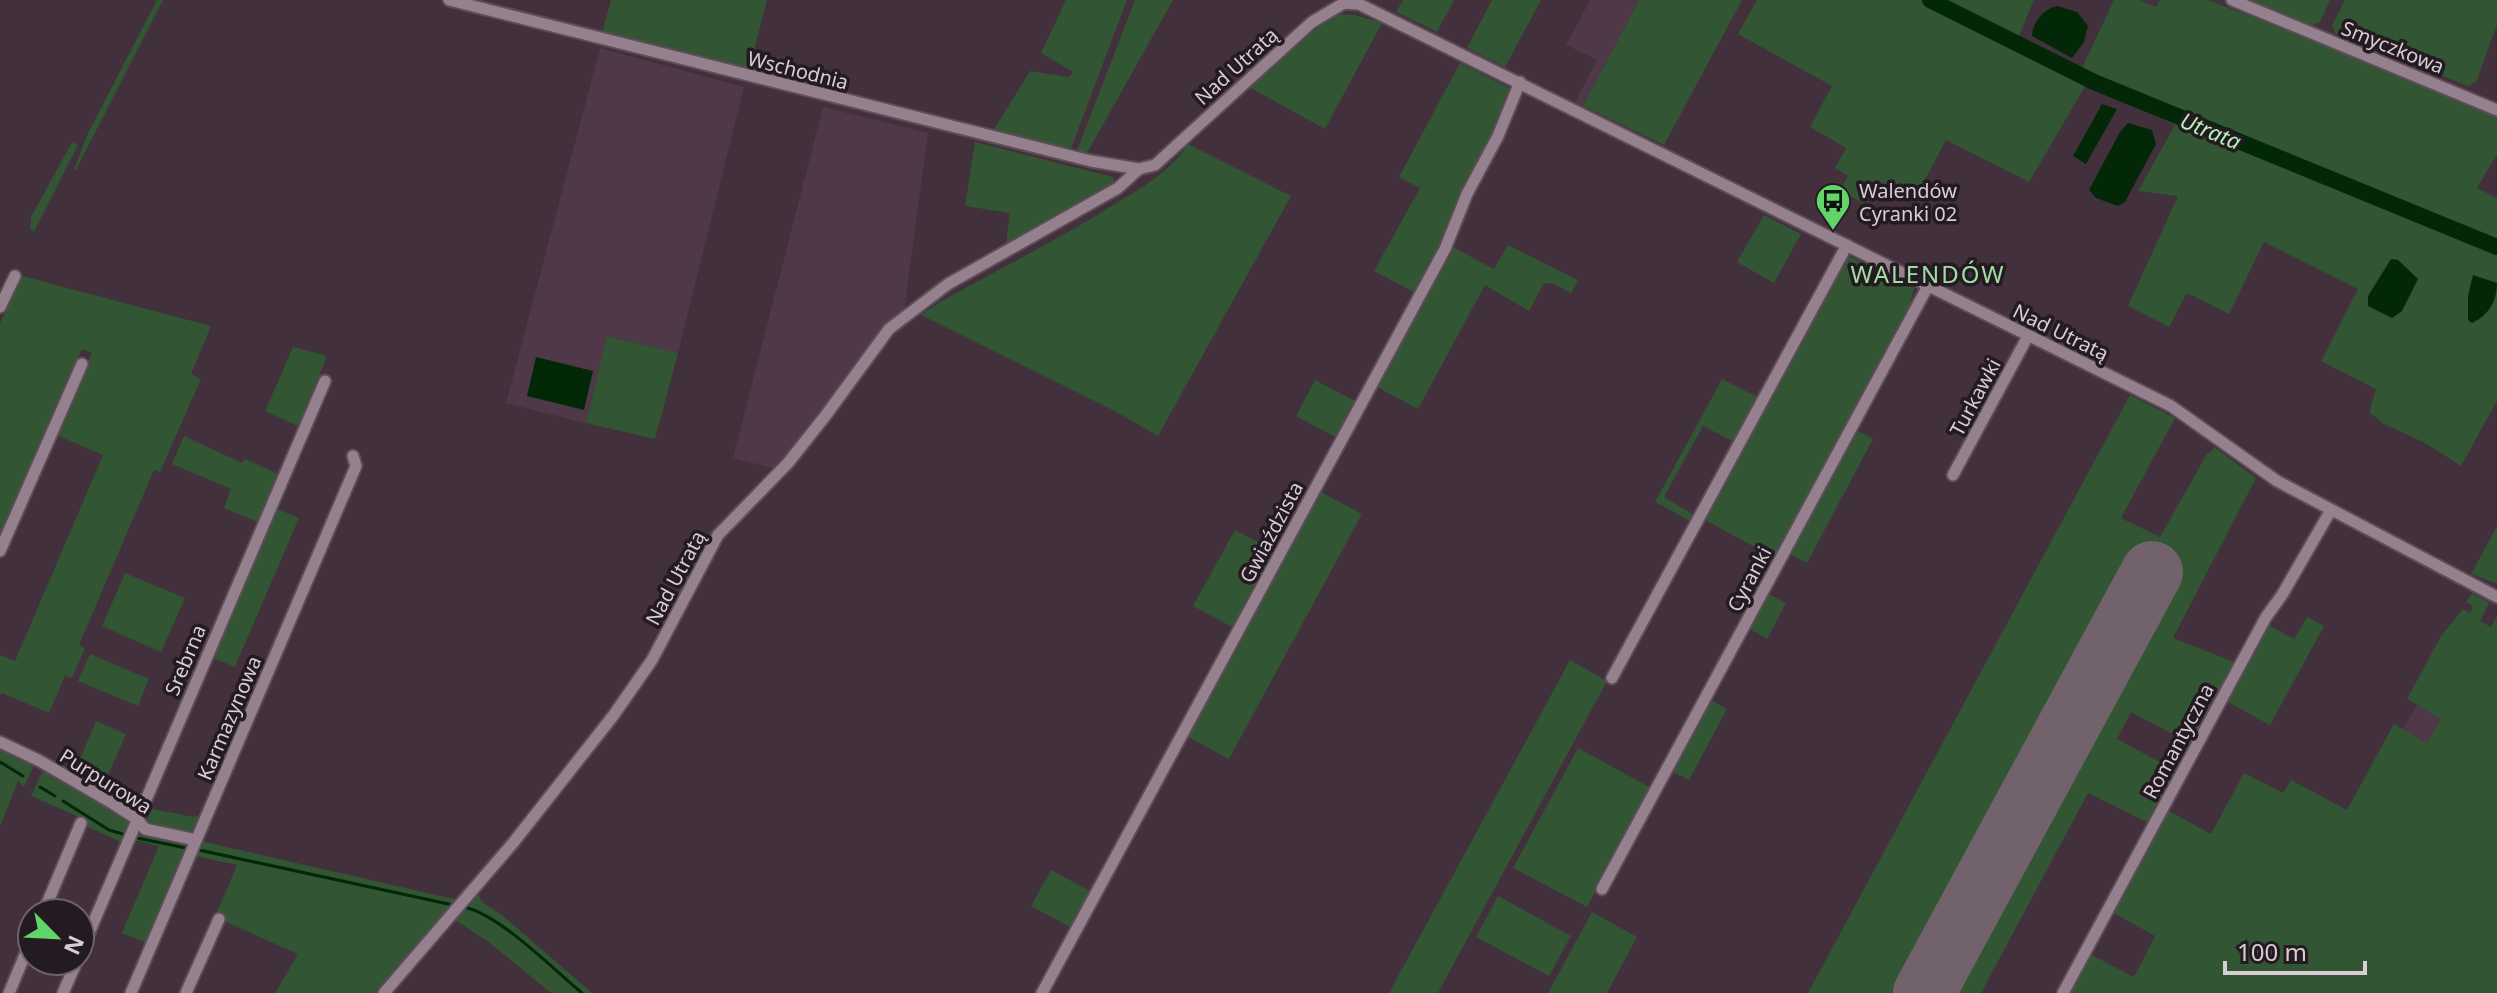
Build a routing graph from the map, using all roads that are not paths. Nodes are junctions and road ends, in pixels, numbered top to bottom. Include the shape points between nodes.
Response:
1 (449, 0) edge
2 (2232, 0) edge
3 (1520, 82) junction
4 (2497, 110) edge
5 (1139, 169) junction
6 (1847, 245) junction
7 (15, 276) dead end
8 (1928, 286) junction
9 (0, 307) edge
10 (2028, 336) junction
11 (82, 364) dead end
12 (325, 381) dead end
13 (353, 456) dead end
14 (1953, 475) dead end
15 (2331, 510) junction
16 (0, 551) edge
17 (2497, 597) edge
18 (1612, 678) dead end
19 (0, 742) edge
20 (137, 819) junction
21 (81, 823) dead end
22 (196, 840) junction
23 (1602, 889) dead end
24 (50, 897) edge
25 (96, 916) edge
26 (219, 919) dead end
27 (131, 993) edge
28 (186, 993) edge
29 (384, 993) edge
30 (1042, 993) edge
31 (2063, 993) edge

1 - 5 street, Wschodnia
2 - 4 street, Smyczkowa
3 - 5 street, Nad Utratą via 1359,4 1344,3 1312,22 1155,165
3 - 6 street, Nad Utratą
3 - 30 street, Gwiaździsta via 1445,249
5 - 29 street, Nad Utratą via 1118,188 948,284 889,329 788,463 718,535 652,660 613,716
6 - 8 street, Nad Utratą
6 - 18 street
7 - 9 street
8 - 10 street, Nad Utratą
8 - 23 street, Cyranki
10 - 14 street, Turkawki
10 - 15 street, Nad Utratą via 2171,406 2277,481
11 - 16 street
12 - 20 street, Srebrna
13 - 22 street, Karmazynowa via 356,466
15 - 17 street, Nad Utratą
15 - 31 street, Romantyczna via 2266,617
19 - 20 street, Purpurowa
20 - 22 street, Purpurowa via 156,833
20 - 25 street, Srebrna
21 - 24 street
22 - 27 street, Karmazynowa
26 - 28 street

